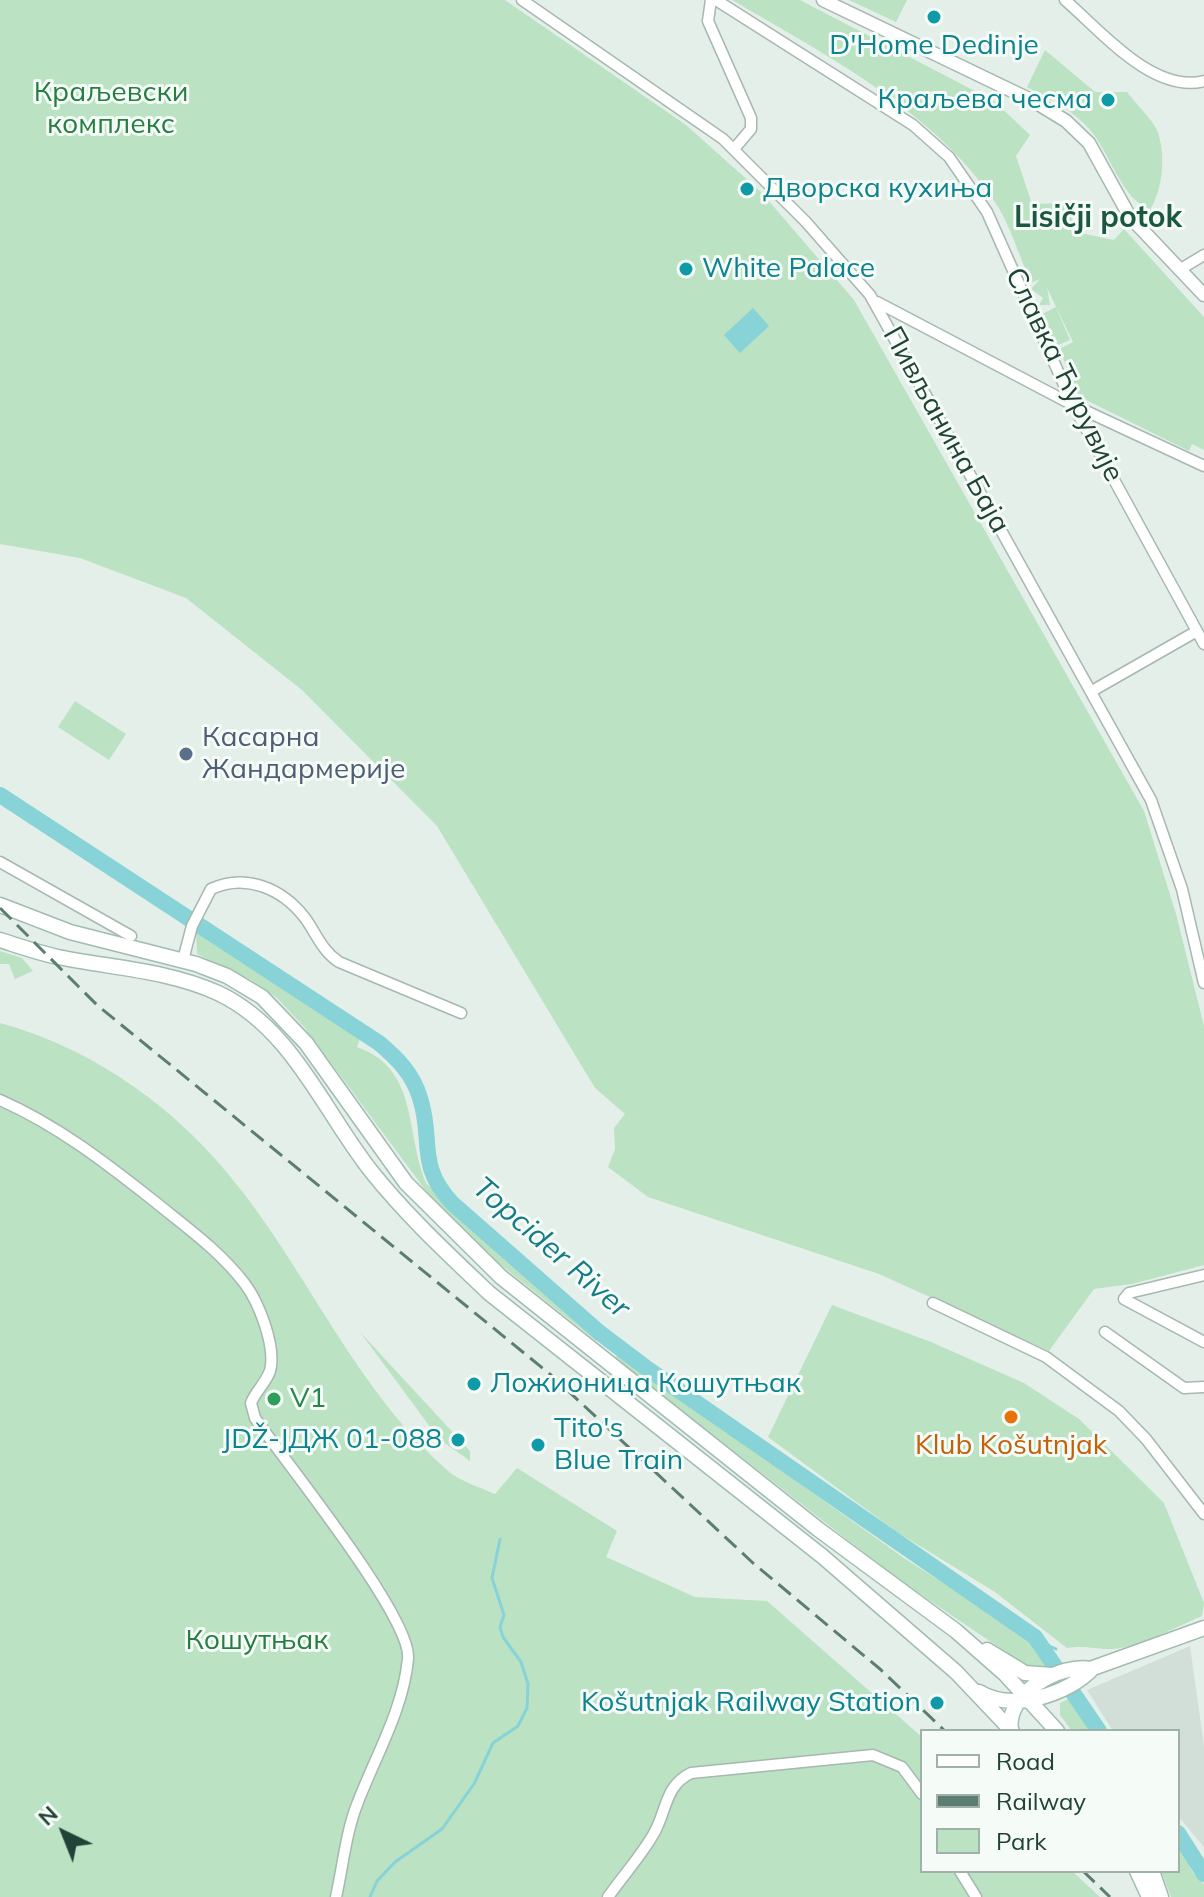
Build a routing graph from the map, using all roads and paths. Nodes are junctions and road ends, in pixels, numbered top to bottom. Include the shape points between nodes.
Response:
1 (522, 0) edge
2 (714, 0) edge
3 (823, 0) edge
4 (1065, 0) edge
5 (1204, 81) edge
6 (734, 149) junction
7 (1204, 255) edge
8 (1179, 270) junction
9 (1204, 295) edge
10 (873, 300) junction
11 (1073, 405) junction
12 (1204, 466) edge
13 (1197, 631) junction
14 (1204, 644) edge
15 (1092, 691) junction
16 (0, 862) edge
17 (0, 905) edge
18 (131, 936) dead end
19 (0, 940) edge
20 (183, 960) junction
21 (1204, 983) edge
22 (461, 1013) dead end
23 (0, 1100) edge
24 (1204, 1275) edge
25 (933, 1303) dead end
26 (1105, 1332) dead end
27 (1201, 1342) edge
28 (1204, 1387) edge
29 (1204, 1514) edge
30 (1204, 1628) edge
31 (973, 1646) junction
32 (1060, 1681) junction
33 (972, 1687) junction
34 (1022, 1698) junction
35 (1010, 1729) edge
36 (1012, 1729) edge
37 (1056, 1729) edge
38 (1057, 1729) edge
39 (920, 1791) edge
40 (961, 1873) edge
41 (1138, 1873) edge
42 (1153, 1873) edge
43 (336, 1897) edge
44 (608, 1897) edge
45 (976, 1897) edge
46 (1149, 1897) edge
47 (1161, 1897) edge

1 - 6 street, Пивљанина Баја
2 - 6 street, Славка Ћурувије via 708,21 751,118 751,129
2 - 11 street, Славка Ћурувије via 913,125 949,157 987,212
3 - 8 street via 1066,121 1096,152 1130,217
4 - 5 street via 1154,75 1180,84
6 - 10 street, Пивљанина Баја
7 - 8 street
8 - 9 street
10 - 11 street
10 - 15 street, Пивљанина Баја
11 - 12 street
11 - 13 street, Славка Ћурувије
13 - 14 street, Славка Ћурувије
13 - 15 street
15 - 21 street, Пивљанина Баја via 1155,808 1182,889
16 - 18 street
17 - 20 main road via 70,932
19 - 33 main road via 60,958 181,980 250,1012 284,1046 370,1170 489,1293 815,1550
20 - 22 street via 192,926 211,889 237,881 258,885 295,907 339,962
20 - 31 main road via 247,987 280,1013 406,1183 501,1277
23 - 43 street via 42,1121 118,1173 202,1240 246,1286 271,1356 270,1371 251,1403 255,1418 358,1558 405,1641 408,1658 394,1716 357,1803
24 - 27 street via 1129,1293 1124,1299
25 - 29 street via 1046,1357 1119,1411
26 - 28 street via 1184,1388
30 - 32 main road
31 - 32 main road via 1025,1673
31 - 34 main road
32 - 34 main road
32 - 38 main road via 1050,1708
33 - 34 main road via 988,1697
33 - 35 main road
34 - 36 main road via 1011,1711
34 - 37 main road
39 - 44 street via 902,1767 873,1755 691,1773 669,1793 655,1832
40 - 45 street
41 - 46 main road
42 - 47 main road

